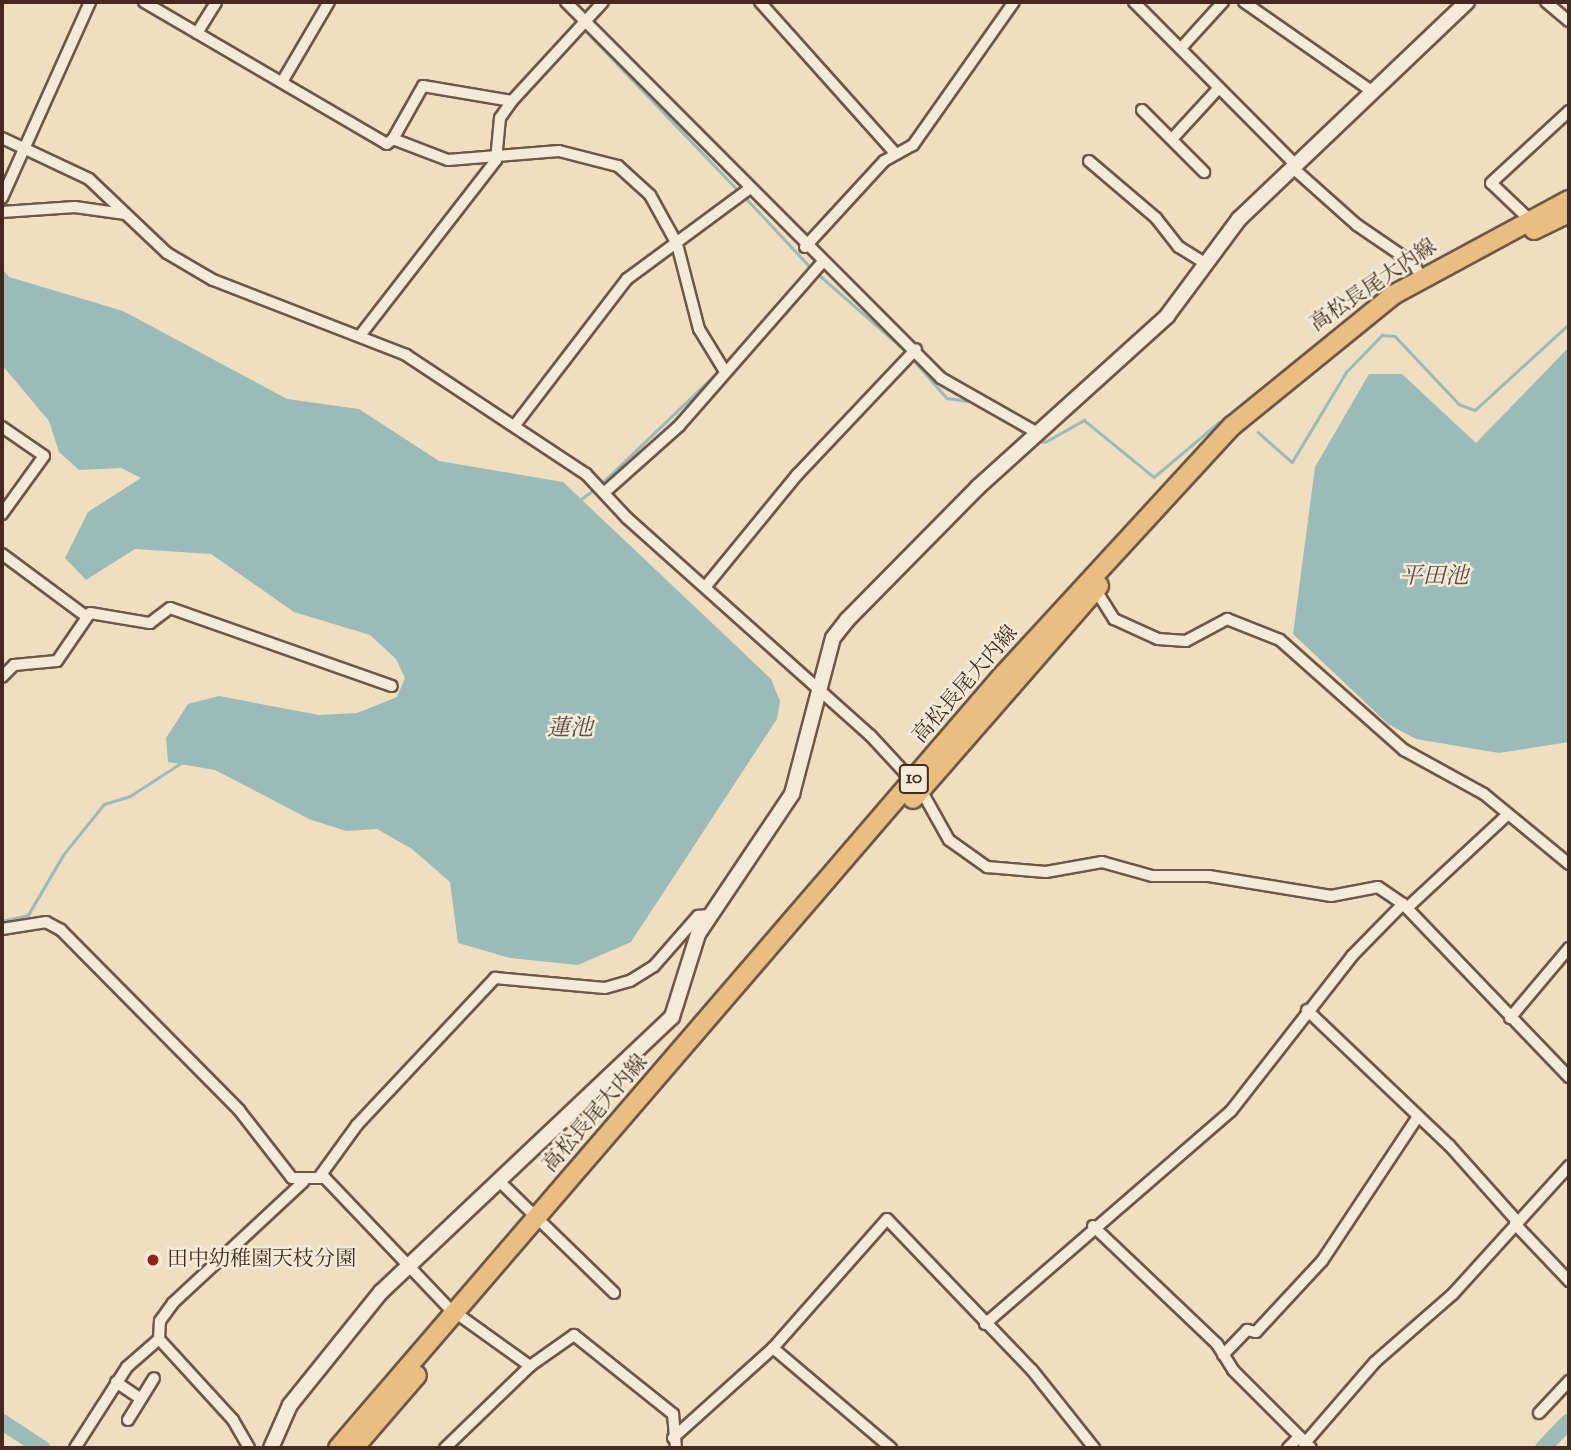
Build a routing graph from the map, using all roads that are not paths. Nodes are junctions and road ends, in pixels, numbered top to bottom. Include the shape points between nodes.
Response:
1 (90, 2) edge
2 (144, 2) edge
3 (216, 2) edge
4 (329, 2) edge
5 (566, 2) edge
6 (603, 2) edge
7 (760, 2) edge
8 (1014, 2) edge
9 (1135, 2) edge
10 (1223, 2) edge
11 (1244, 2) edge
12 (1467, 2) edge
13 (1546, 2) edge
14 (586, 20) junction
15 (1569, 22) edge
16 (197, 33) junction
17 (1182, 47) junction
18 (282, 82) junction
19 (1218, 89) junction
20 (1373, 92) junction
21 (512, 102) junction
22 (1142, 110) dead end
23 (1569, 111) edge
24 (2, 138) edge
25 (393, 139) junction
26 (1172, 139) junction
27 (21, 149) junction
28 (498, 153) junction
29 (896, 154) junction
30 (1089, 161) dead end
31 (1295, 167) junction
32 (1204, 172) dead end
33 (749, 189) junction
34 (2, 198) edge
35 (1569, 200) edge
36 (2, 212) edge
37 (1569, 213) edge
38 (124, 214) junction
39 (1530, 219) junction
40 (677, 244) junction
41 (805, 247) junction
42 (1203, 262) junction
43 (821, 264) junction
44 (1421, 278) junction
45 (362, 333) junction
46 (916, 349) junction
47 (723, 367) junction
48 (514, 425) junction
49 (2, 427) edge
50 (1038, 433) junction
51 (601, 487) junction
52 (2, 514) edge
53 (2, 554) edge
54 (706, 586) junction
55 (1093, 586) junction
56 (83, 615) junction
57 (2, 677) edge
58 (392, 686) dead end
59 (819, 688) junction
60 (917, 786) junction
61 (1506, 816) junction
62 (1569, 864) edge
63 (1405, 906) junction
64 (709, 915) junction
65 (2, 929) edge
66 (1569, 948) edge
67 (1307, 1010) junction
68 (1510, 1018) junction
69 (1569, 1077) edge
70 (1417, 1118) junction
71 (1569, 1166) edge
72 (320, 1176) junction
73 (498, 1180) junction
74 (303, 1182) junction
75 (542, 1221) junction
76 (1516, 1222) junction
77 (1093, 1226) junction
78 (407, 1264) junction
79 (1569, 1281) edge
80 (614, 1293) dead end
81 (460, 1316) junction
82 (985, 1324) junction
83 (159, 1339) junction
84 (773, 1348) junction
85 (1223, 1355) junction
86 (530, 1366) junction
87 (154, 1378) dead end
88 (1569, 1381) edge
89 (116, 1382) junction
90 (141, 1399) junction
91 (1539, 1413) dead end
92 (128, 1420) dead end
93 (674, 1443) edge
94 (1305, 1444) edge
95 (75, 1448) edge
96 (249, 1448) edge
97 (271, 1448) edge
98 (338, 1448) edge
99 (354, 1448) edge
100 (445, 1448) edge
101 (891, 1448) edge
102 (1094, 1448) edge
103 (1287, 1448) edge

1 - 27 street
2 - 16 street
3 - 16 street
4 - 18 street
5 - 14 street
6 - 14 street
7 - 29 street
8 - 29 street via 913,145
9 - 17 street
10 - 17 street
11 - 20 street
12 - 20 street
13 - 15 street
14 - 21 street
14 - 33 street
16 - 18 street
17 - 19 street
18 - 25 street via 387,144
19 - 26 street
19 - 31 street
20 - 31 street
21 - 25 street via 423,86
21 - 28 street via 500,118
22 - 26 street
23 - 39 street via 1491,183
24 - 27 street
25 - 28 street via 448,160
26 - 32 street
27 - 34 street
27 - 38 street via 89,179
28 - 40 street via 602,157 650,195
28 - 45 street
29 - 41 street
30 - 42 street via 1156,218 1179,247
31 - 42 street
31 - 44 street via 1357,225 1415,264
33 - 40 street
33 - 41 street
35 - 39 main road, 高松長尾大内線 / 10
36 - 38 street via 75,207
37 - 55 main road, 高松長尾大内線 / 10 via 1461,267 1342,346 1240,433
38 - 45 street via 167,253 213,280
39 - 44 main road, 高松長尾大内線 / 10
40 - 47 street via 699,329
40 - 48 street via 627,279
41 - 43 street
42 - 50 street via 1167,316
43 - 46 street via 866,297
43 - 47 street
44 - 60 main road, 高松長尾大内線 / 10 via 1335,337 1232,426
45 - 48 street
46 - 50 street via 952,387 999,406
46 - 54 street via 797,475
47 - 51 street via 679,426
48 - 51 street
49 - 52 street via 44,456
50 - 59 street via 847,620 833,638
51 - 54 street
53 - 56 street
54 - 59 street
55 - 60 main road, 高松長尾大内線 / 10
55 - 61 street via 1114,619 1158,639 1186,640 1227,619 1280,640 1404,750 1484,794
56 - 57 street via 57,661 14,665
56 - 58 street via 150,623 170,608
59 - 60 street
59 - 64 street via 792,794
60 - 63 street via 950,840 996,870 1046,872 1102,862 1152,876 1209,876 1331,896 1378,887
60 - 75 main road, 高松長尾大内線 / 10
61 - 62 street
61 - 63 street
63 - 67 street
63 - 68 street
64 - 72 street via 698,916 654,966 631,981 592,988 495,978 357,1125
64 - 73 street via 672,1017
65 - 74 street via 46,922 61,930 239,1110 278,1164
66 - 68 street
67 - 70 street
67 - 77 street via 1231,1111
68 - 69 street
70 - 76 street
70 - 85 street via 1322,1261 1256,1332 1247,1330
71 - 76 street
72 - 74 street
72 - 78 street
73 - 75 street
73 - 78 street
74 - 83 street via 173,1303 160,1321
75 - 80 street
75 - 81 main road, 高松長尾大内線 / 10
76 - 79 street
76 - 94 street via 1422,1324 1375,1362
77 - 82 street
77 - 85 street
78 - 81 street
78 - 97 street via 317,1368 281,1420
81 - 86 street
81 - 98 main road, 高松長尾大内線 / 10
81 - 99 main road, 高松長尾大内線 / 10
82 - 84 street via 887,1219
82 - 102 street via 1032,1370
83 - 89 street
83 - 96 street via 233,1420
84 - 93 street
84 - 101 street
85 - 94 street
86 - 93 street via 574,1335 673,1414
86 - 100 street
87 - 90 street
88 - 91 street
89 - 90 street
89 - 95 street
90 - 92 street
94 - 103 street

